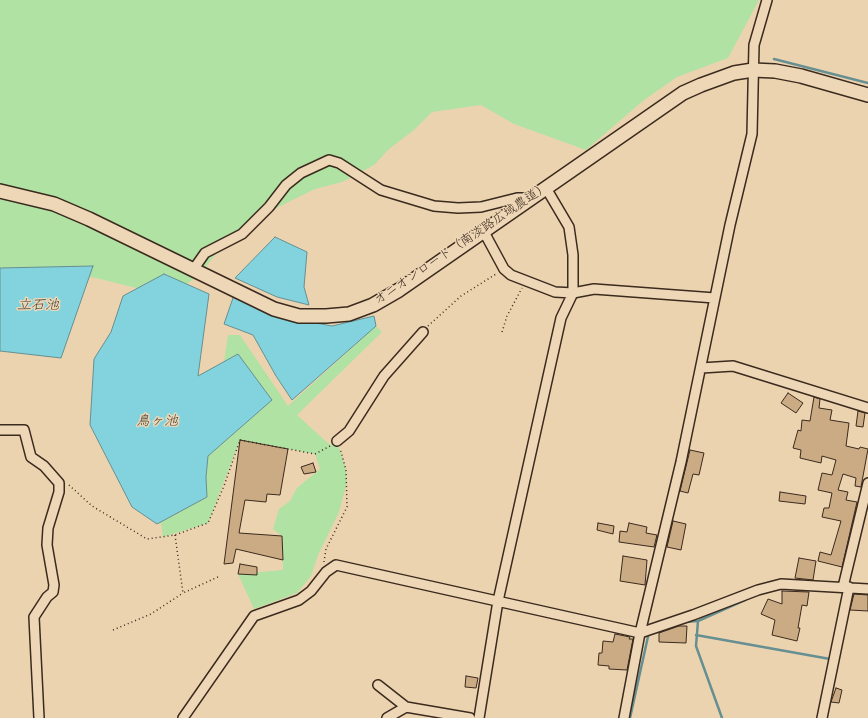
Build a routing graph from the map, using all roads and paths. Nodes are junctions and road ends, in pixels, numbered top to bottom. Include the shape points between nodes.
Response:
1 (767, 0) edge
2 (753, 70) junction
3 (868, 95) edge
4 (546, 188) junction
5 (0, 191) edge
6 (527, 201) junction
7 (484, 232) junction
8 (504, 268) junction
9 (193, 270) junction
10 (525, 281) junction
11 (572, 293) junction
12 (715, 298) junction
13 (422, 332) joint
14 (502, 332) dead end
15 (701, 368) junction
16 (868, 408) edge
17 (0, 430) edge
18 (337, 441) junction
19 (59, 483) junction
20 (868, 483) edge
21 (176, 535) junction
22 (326, 572) junction
23 (220, 576) dead end
24 (846, 587) junction
25 (868, 589) edge
26 (183, 593) junction
27 (498, 601) junction
28 (114, 630) dead end
29 (640, 633) junction
30 (378, 685) dead end
31 (406, 707) junction
32 (39, 718) edge
33 (183, 718) edge
34 (387, 718) edge
35 (470, 718) edge
36 (479, 718) edge
37 (624, 718) edge
38 (822, 718) edge

1 - 2 street via 754,45
2 - 3 street, オニオンロード（南淡路広域農道） via 801,76
2 - 4 street, オニオンロード（南淡路広域農道） via 722,76 683,93
2 - 12 street via 752,134
4 - 6 street, オニオンロード（南淡路広域農道）
4 - 11 street via 569,227 573,255
5 - 9 street, オニオンロード（南淡路広域農道） via 54,204
6 - 7 street, オニオンロード（南淡路広域農道）
6 - 9 street via 524,198 517,198 481,207 434,206 381,190 329,160 301,173 286,185 269,207 242,234 204,253
7 - 8 street
7 - 9 street, オニオンロード（南淡路広域農道） via 399,290 350,314 299,316 274,309
8 - 10 street
8 - 13 path via 461,296
10 - 11 street via 555,292
10 - 14 path via 507,316
11 - 12 street via 594,289
11 - 27 street via 561,318
12 - 15 street
13 - 18 street via 384,376 349,431
15 - 16 street via 733,366
15 - 29 street
17 - 19 street via 24,430 31,457 44,466
18 - 21 path via 315,454 240,440 208,523
18 - 22 path via 346,470 347,507 326,549
19 - 21 path via 69,485 92,506 146,539
19 - 32 street via 59,492 48,528 47,545 53,592 34,617
20 - 24 street
21 - 26 path
22 - 27 street via 336,565
22 - 33 street via 300,600 254,616
23 - 26 path
24 - 25 street
24 - 29 street via 781,584
24 - 38 street
26 - 28 path via 151,614
27 - 29 street
27 - 36 street
29 - 37 street
30 - 31 street
31 - 34 street
31 - 35 street

